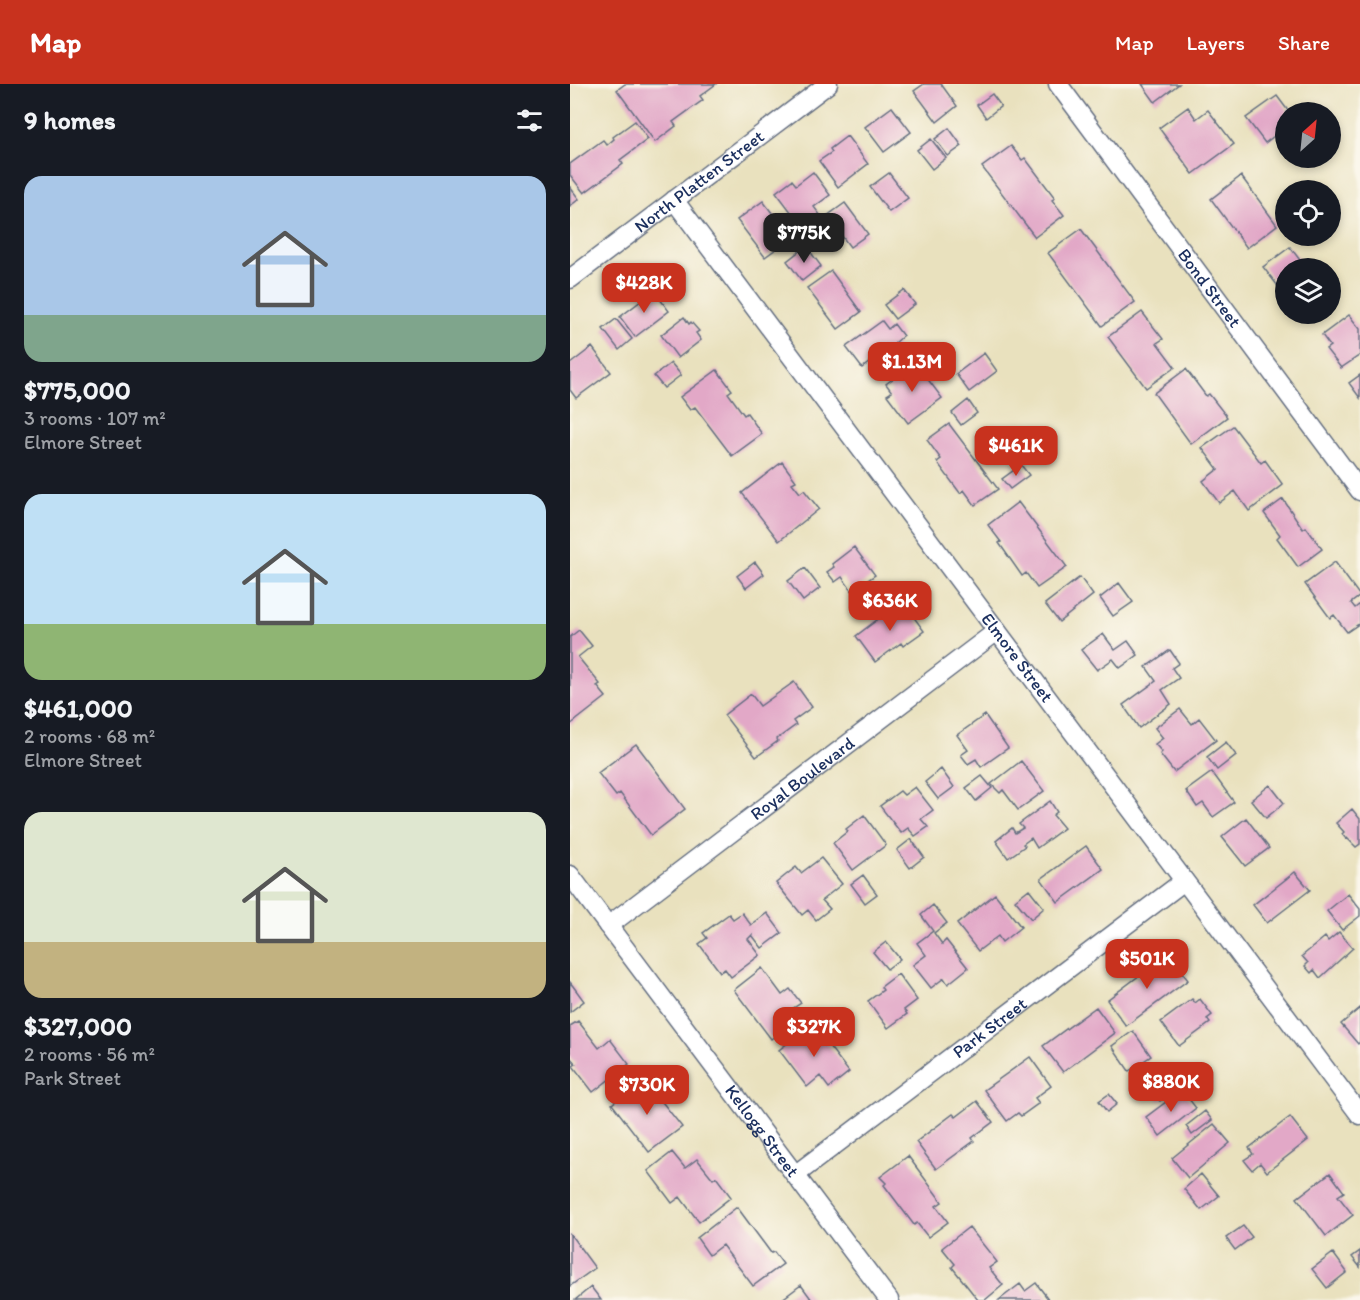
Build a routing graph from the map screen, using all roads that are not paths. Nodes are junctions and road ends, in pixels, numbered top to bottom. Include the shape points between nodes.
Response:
1 (828, 84) edge
2 (1058, 84) edge
3 (674, 200) junction
4 (570, 279) edge
5 (1360, 491) edge
6 (998, 631) junction
7 (570, 875) edge
8 (1184, 881) junction
9 (608, 926) junction
10 (1360, 1115) edge
11 (795, 1175) junction
12 (889, 1300) edge

1 - 3 street, North Platten Street
2 - 5 street, Bond Street
3 - 4 street, North Platten Street
3 - 6 street, Elmore Street
6 - 8 street, Elmore Street
6 - 9 street, Royal Boulevard
7 - 9 street, Kellogg Street
8 - 10 street, Elmore Street
8 - 11 street, Park Street
9 - 11 street, Kellogg Street
11 - 12 street, Kellogg Street

